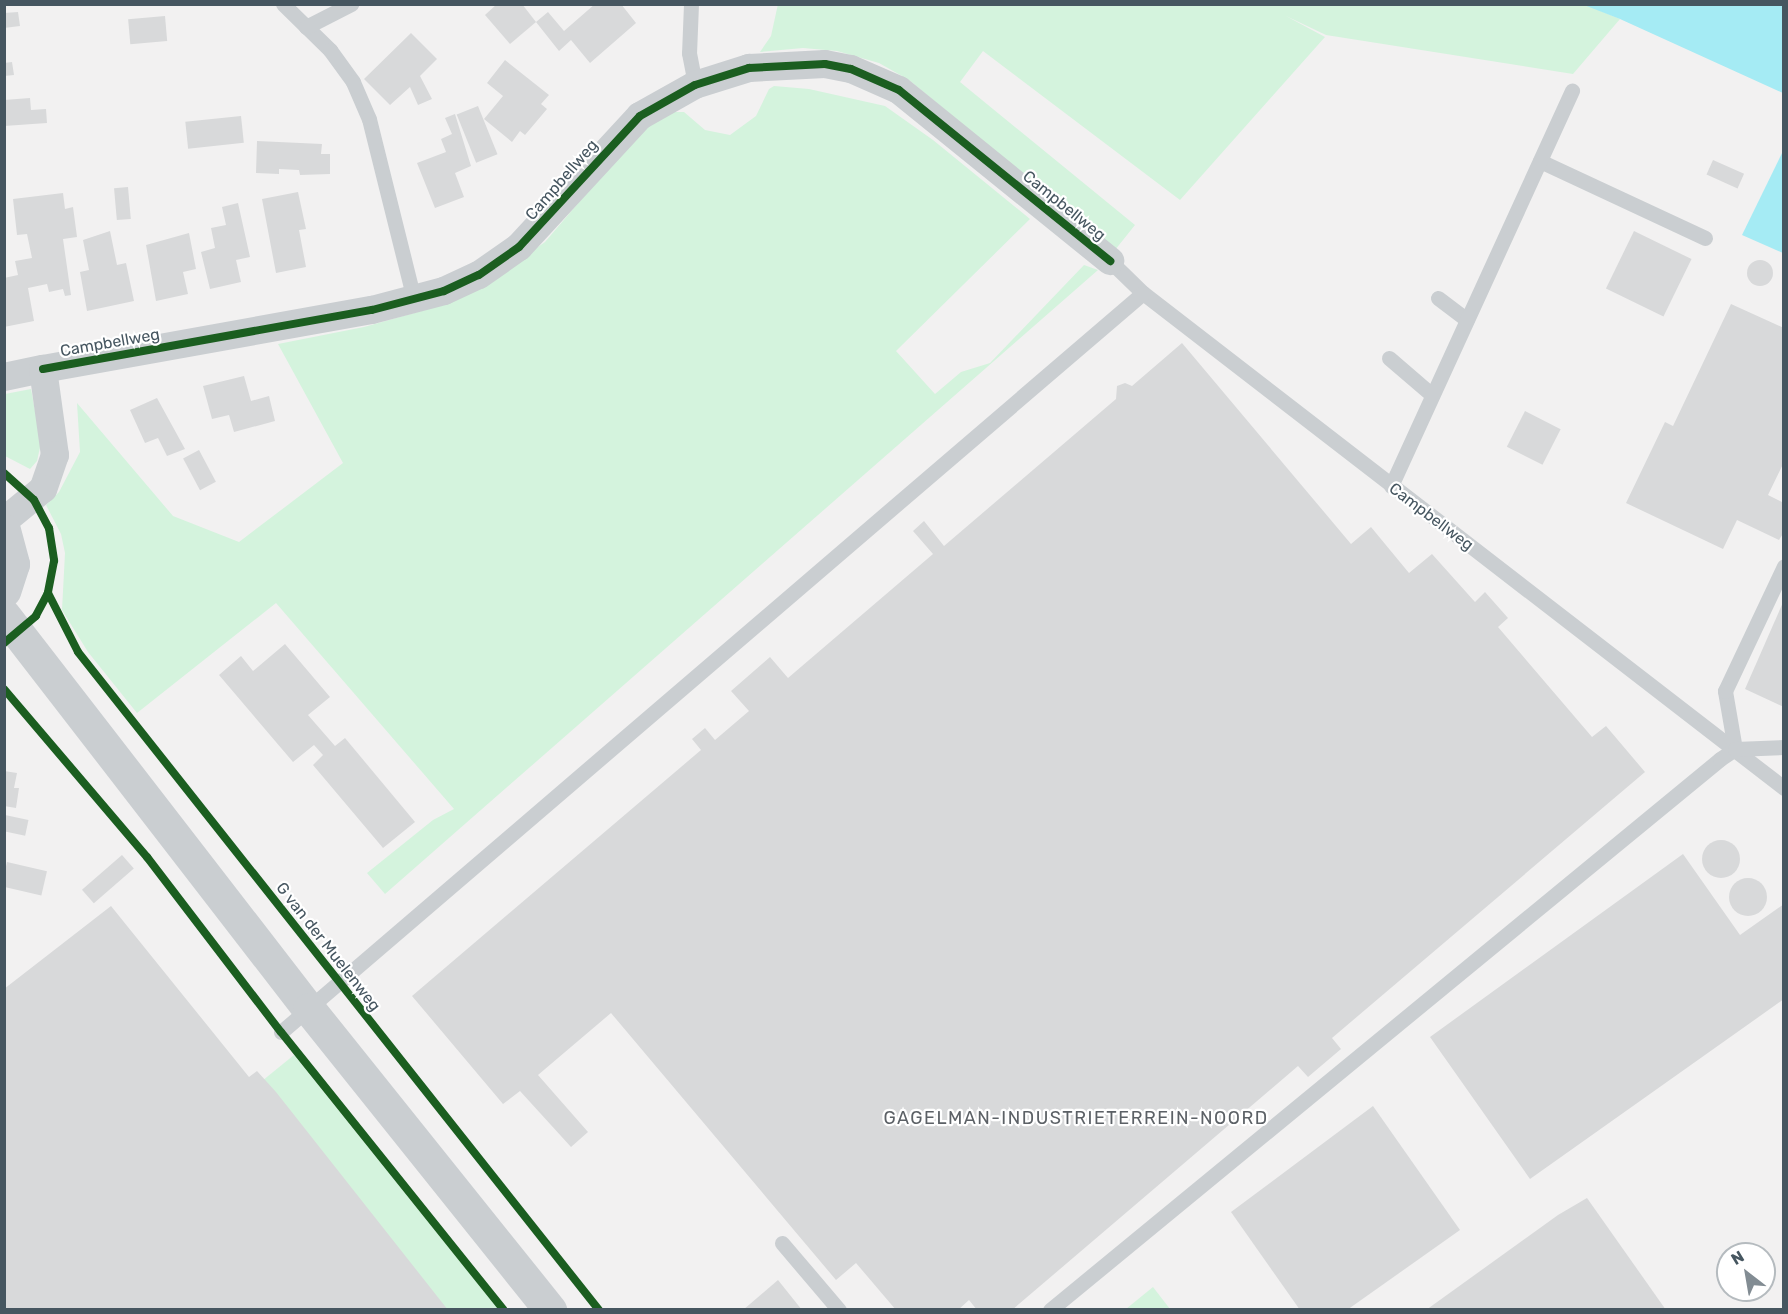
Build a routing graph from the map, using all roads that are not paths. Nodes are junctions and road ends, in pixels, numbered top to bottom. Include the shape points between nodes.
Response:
1 (283, 4) edge
2 (351, 4) edge
3 (691, 4) edge
4 (306, 27) junction
5 (695, 85) junction
6 (1572, 90) dead end
7 (1539, 161) junction
8 (1705, 238) dead end
9 (1110, 261) joint
10 (1143, 293) junction
11 (1438, 298) dead end
12 (414, 299) junction
13 (1467, 320) junction
14 (1389, 358) dead end
15 (43, 369) junction
16 (4, 376) edge
17 (1432, 396) junction
18 (1391, 486) junction
19 (4, 521) edge
20 (4, 530) edge
21 (1784, 566) edge
22 (4, 591) edge
23 (4, 615) edge
24 (1784, 747) edge
25 (1735, 749) junction
26 (1784, 788) edge
27 (309, 1009) junction
28 (281, 1032) dead end
29 (782, 1243) dead end
30 (550, 1310) edge
31 (839, 1310) edge
32 (1050, 1310) edge

1 - 4 lane
2 - 4 lane
3 - 5 lane via 689,52
4 - 12 lane via 330,50 353,82 369,119
5 - 9 street, Campbellweg via 749,68 798,64 851,69 917,103
5 - 12 street, Campbellweg via 640,116 544,224 500,262 444,291
6 - 7 lane
7 - 8 lane
7 - 13 lane
9 - 10 lane, Campbellweg
10 - 18 lane, Campbellweg
10 - 27 lane
11 - 13 lane
12 - 15 street, Campbellweg via 372,310
13 - 17 lane
14 - 17 lane
15 - 16 street
15 - 19 street via 54,465 49,480 34,500
17 - 18 lane
18 - 25 lane, Campbellweg
20 - 22 street via 13,564
21 - 25 lane via 1725,691
23 - 27 street
24 - 25 lane
25 - 26 lane, Campbellweg
25 - 32 lane
27 - 28 lane
27 - 30 street
29 - 31 lane

